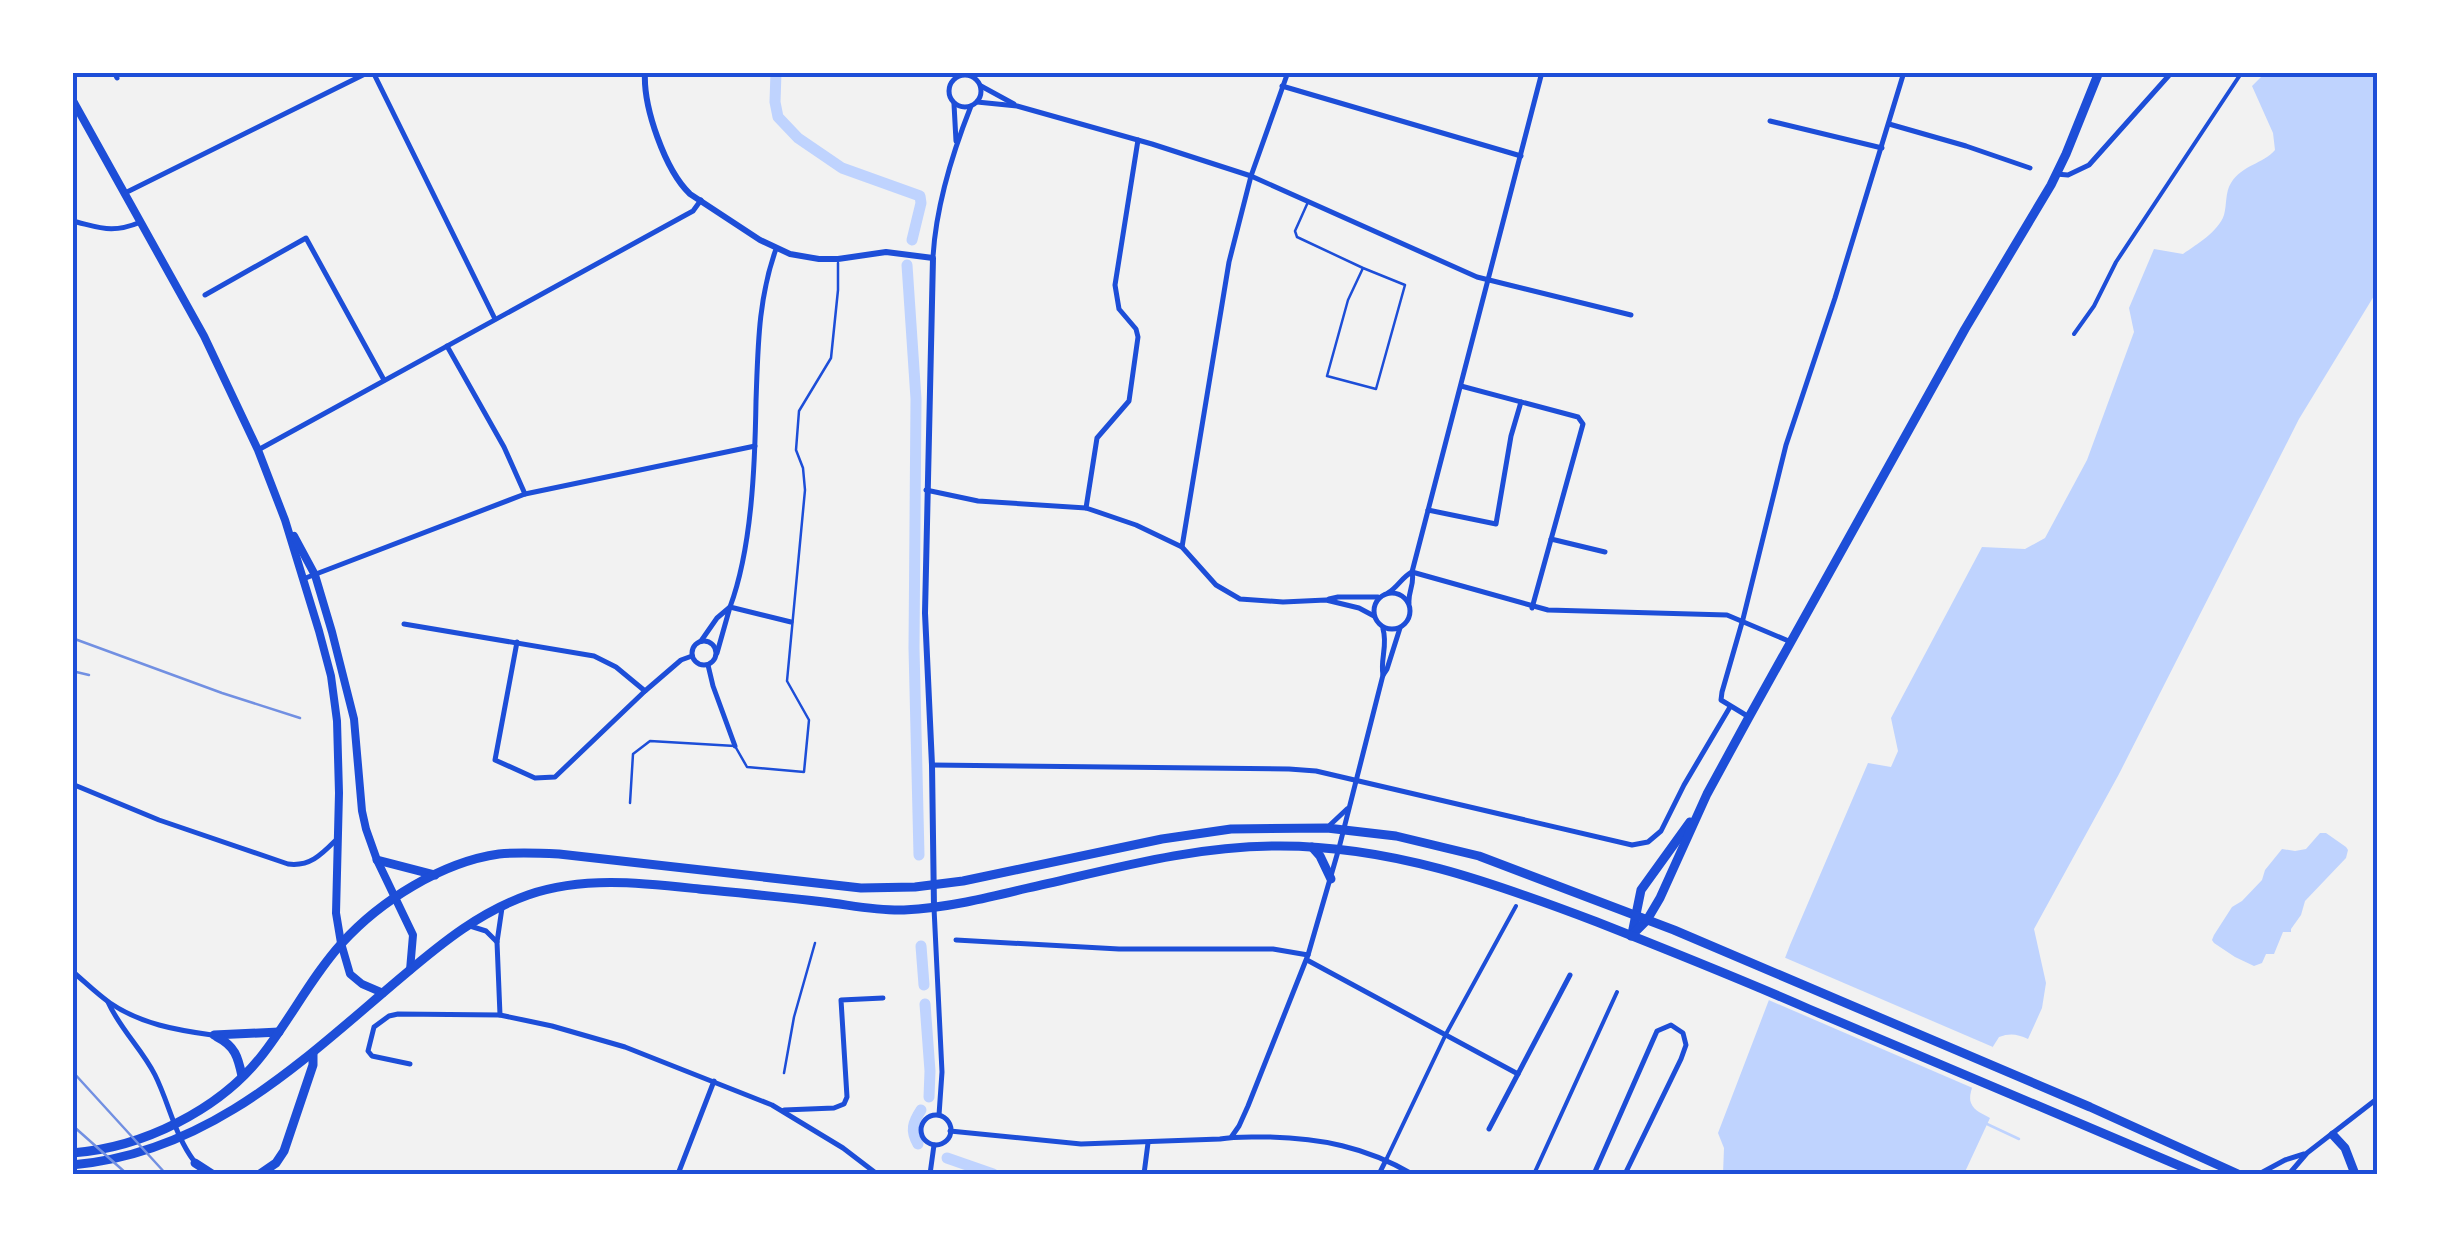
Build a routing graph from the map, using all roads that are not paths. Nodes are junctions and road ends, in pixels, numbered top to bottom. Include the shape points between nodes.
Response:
1 (371, 72) edge
2 (645, 72) edge
3 (1288, 72) edge
4 (1542, 72) edge
5 (1904, 72) edge
6 (2099, 72) edge
7 (2172, 72) edge
8 (2242, 72) edge
9 (961, 74) edge
10 (975, 75) edge
11 (980, 86) junction
12 (1282, 86) junction
13 (72, 99) edge
14 (954, 104) junction
15 (974, 104) junction
16 (1017, 106) junction
17 (1770, 120) dead end
18 (1889, 124) junction
19 (1138, 140) junction
20 (956, 144) junction
21 (1882, 148) junction
22 (1521, 156) junction
23 (2030, 168) dead end
24 (2056, 174) junction
25 (1251, 176) junction
26 (125, 194) junction
27 (701, 200) junction
28 (1308, 201) junction
29 (72, 221) edge
30 (141, 222) junction
31 (776, 249) junction
32 (932, 258) junction
33 (838, 260) junction
34 (1363, 268) junction
35 (1487, 279) junction
36 (205, 295) dead end
37 (1631, 315) dead end
38 (496, 319) junction
39 (2074, 334) dead end
40 (446, 345) junction
41 (384, 380) junction
42 (1461, 386) junction
43 (1520, 402) junction
44 (755, 446) junction
45 (258, 450) junction
46 (926, 490) junction
47 (525, 494) junction
48 (1086, 508) junction
49 (1428, 510) junction
50 (285, 520) junction
51 (1551, 539) junction
52 (1182, 547) junction
53 (1605, 552) dead end
54 (1412, 572) junction
55 (315, 575) junction
56 (303, 579) junction
57 (1385, 595) junction
58 (1326, 600) junction
59 (1409, 603) junction
60 (730, 607) junction
61 (1532, 608) junction
62 (1374, 616) junction
63 (1743, 620) junction
64 (791, 622) junction
65 (404, 624) dead end
66 (1383, 627) junction
67 (1400, 628) junction
68 (701, 641) junction
69 (517, 642) junction
70 (1792, 642) junction
71 (716, 653) junction
72 (692, 656) junction
73 (708, 665) junction
74 (1383, 675) junction
75 (645, 691) junction
76 (1730, 707) junction
77 (1749, 717) junction
78 (735, 746) junction
79 (932, 765) junction
80 (1356, 780) junction
81 (72, 784) edge
82 (1708, 794) junction
83 (630, 803) dead end
84 (1349, 807) junction
85 (1326, 828) junction
86 (1344, 830) junction
87 (338, 838) junction
88 (1312, 847) junction
89 (1339, 848) junction
90 (377, 860) junction
91 (436, 875) junction
92 (1331, 879) junction
93 (934, 886) junction
94 (394, 897) junction
95 (503, 906) junction
96 (1516, 906) dead end
97 (934, 908) junction
98 (1634, 914) junction
99 (1647, 920) junction
100 (468, 925) junction
101 (1632, 936) junction
102 (956, 940) dead end
103 (497, 942) junction
104 (342, 943) junction
105 (814, 943) dead end
106 (1307, 958) junction
107 (410, 970) junction
108 (72, 971) edge
109 (1570, 975) dead end
110 (383, 992) junction
111 (1617, 992) dead end
112 (883, 998) dead end
113 (108, 1002) junction
114 (500, 1015) junction
115 (280, 1032) junction
116 (1446, 1034) junction
117 (214, 1036) junction
118 (313, 1054) junction
119 (410, 1064) dead end
120 (784, 1073) dead end
121 (1518, 1074) junction
122 (242, 1076) junction
123 (714, 1081) junction
124 (2378, 1098) edge
125 (784, 1110) junction
126 (939, 1115) junction
127 (1489, 1130) dead end
128 (950, 1131) junction
129 (2333, 1134) junction
130 (1232, 1136) junction
131 (1148, 1142) junction
132 (934, 1145) junction
133 (72, 1153) edge
134 (2307, 1153) junction
135 (1386, 1160) junction
136 (195, 1162) joint
137 (72, 1166) edge
138 (2181, 1170) edge
139 (212, 1174) edge
140 (260, 1174) edge
141 (678, 1174) edge
142 (877, 1174) edge
143 (930, 1174) edge
144 (1144, 1174) edge
145 (1379, 1174) edge
146 (1412, 1174) edge
147 (1534, 1174) edge
148 (1594, 1174) edge
149 (1624, 1174) edge
150 (2199, 1174) edge
151 (2238, 1174) edge
152 (2258, 1174) edge
153 (2289, 1174) edge
154 (2355, 1174) edge

1 - 26 street
1 - 38 street
2 - 27 street via 648,106 665,153 682,186
3 - 12 street
4 - 22 street
5 - 18 street
6 - 24 main road
7 - 24 street via 2089,164 2068,176
8 - 39 street
9 - 10 street
9 - 14 street via 950,85
10 - 11 street
11 - 15 street
11 - 16 street
12 - 22 street
12 - 25 street
13 - 26 main road
14 - 15 street
14 - 20 street
15 - 16 street
15 - 20 street
16 - 19 street
17 - 21 street
18 - 21 street
18 - 23 street
19 - 25 street
19 - 48 street via 1115,284 1120,309 1138,337 1128,401 1097,438
20 - 32 street
21 - 63 street via 1786,444
22 - 35 street
24 - 70 main road
25 - 28 street
25 - 52 street via 1229,262
26 - 30 main road
27 - 31 street
27 - 38 street via 693,211
28 - 34 lane via 1295,234 1299,239
28 - 35 street
29 - 30 street via 110,230
30 - 45 main road
31 - 33 street
31 - 44 street via 758,328
32 - 33 street via 886,252
32 - 46 street
33 - 64 lane via 831,358 799,410 796,450 805,490
34 - 34 lane via 1327,376 1376,390 1405,285
35 - 37 street
35 - 42 street
36 - 41 street via 306,238
38 - 40 street
40 - 41 street
40 - 47 street
41 - 45 street
42 - 43 street
42 - 49 street
43 - 49 street via 1498,522
43 - 51 street via 1583,424
44 - 47 street
44 - 60 street via 742,563
45 - 50 main road
46 - 48 street
46 - 79 street
47 - 55 street
48 - 52 street
49 - 54 street
50 - 55 main road
50 - 56 main road
51 - 53 street
51 - 61 street
52 - 58 street via 1216,585 1240,599
54 - 57 street
54 - 59 street
54 - 61 street
55 - 56 street
55 - 90 main road via 354,719 362,811
56 - 87 main road via 337,720
57 - 58 street
57 - 59 street via 1400,594
57 - 62 street
58 - 62 street
59 - 67 street via 1409,620
60 - 64 street
60 - 68 street
60 - 71 street
61 - 63 street
62 - 66 street
63 - 70 street
63 - 76 street via 1721,700
64 - 78 lane via 787,680 809,720 804,772 746,767
65 - 69 street
66 - 67 street
66 - 74 street
67 - 74 street
68 - 71 street
68 - 72 street
69 - 75 street via 594,656
69 - 75 street via 495,760 536,778 555,776
70 - 77 main road
71 - 73 street
72 - 73 street
72 - 75 street
73 - 78 street
74 - 80 street
76 - 77 street
76 - 80 street via 1661,831 1648,842 1632,845
77 - 82 main road
78 - 83 lane via 650,741 634,754
79 - 80 street via 1289,769
79 - 93 street
80 - 84 street
81 - 87 street via 288,864 314,860
82 - 98 main road via 1647,879
82 - 99 main road
84 - 85 street
84 - 86 street
85 - 86 main road
85 - 93 main road via 1206,832
86 - 89 street
86 - 98 main road via 1479,856
87 - 104 main road
88 - 89 main road
88 - 92 main road
88 - 97 main road via 1159,858
89 - 92 street
89 - 101 main road via 1460,872
90 - 91 main road
90 - 94 main road
91 - 93 main road via 494,855 540,852 861,888
91 - 94 main road
92 - 106 street
93 - 97 street
94 - 104 main road
94 - 107 main road via 414,944
95 - 97 main road via 558,887 630,882 890,910
95 - 100 main road
95 - 103 street
96 - 116 street
97 - 126 street
98 - 99 main road
98 - 101 main road
99 - 101 main road
99 - 151 main road
100 - 103 street
100 - 107 main road
101 - 138 main road
102 - 106 street via 1273,949
103 - 114 street
104 - 110 main road via 350,974
104 - 115 main road
105 - 120 lane
106 - 116 street
106 - 130 street
107 - 110 main road
108 - 113 street
109 - 121 street
110 - 118 main road
111 - 147 street
112 - 125 street via 841,1000 844,1104
113 - 117 street via 152,1024
113 - 136 street via 154,1073
114 - 119 street via 389,1016 374,1027 368,1051
114 - 123 street via 625,1047
115 - 117 main road
115 - 122 main road
116 - 121 street
116 - 135 street
117 - 122 main road via 238,1055
118 - 137 main road via 201,1128 135,1154
118 - 140 main road via 284,1151
121 - 127 street
122 - 133 main road via 195,1114 125,1144
123 - 125 street
123 - 141 street
124 - 129 street
125 - 142 street
126 - 128 street
126 - 132 street via 921,1128
128 - 131 street via 1066,1143
128 - 132 street
129 - 134 street
129 - 154 main road
130 - 131 street
130 - 135 street via 1318,1140
131 - 144 street
132 - 143 street
134 - 152 street
134 - 153 street
135 - 145 street
135 - 146 street
136 - 139 main road
138 - 150 main road
148 - 149 street via 1657,1031 1671,1025 1686,1045

